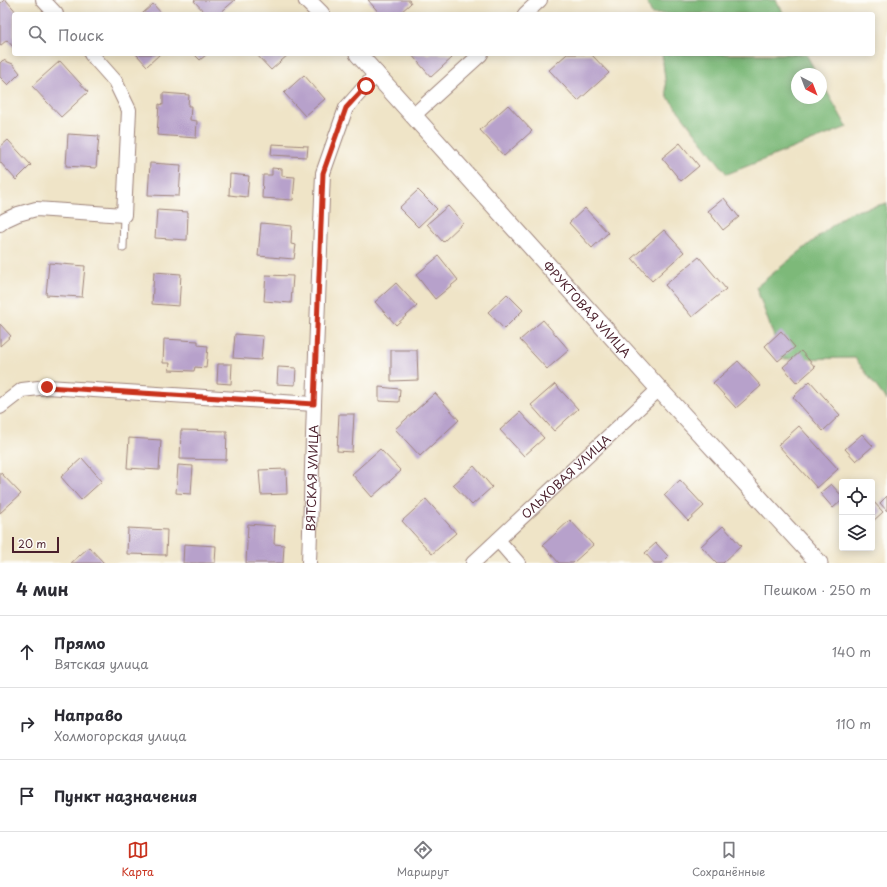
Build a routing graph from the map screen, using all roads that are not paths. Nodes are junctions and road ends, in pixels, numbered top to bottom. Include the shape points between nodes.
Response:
1 (43, 0) edge
2 (307, 0) edge
3 (540, 0) edge
4 (54, 12) edge
5 (319, 12) edge
6 (527, 12) edge
7 (93, 56) edge
8 (360, 56) edge
9 (479, 56) edge
10 (377, 73) junction
11 (414, 115) junction
12 (124, 215) junction
13 (0, 224) edge
14 (123, 248) dead end
15 (659, 389) junction
16 (314, 404) junction
17 (0, 407) edge
18 (498, 540) junction
19 (309, 563) edge
20 (473, 563) edge
21 (518, 563) edge
22 (819, 563) edge

1 - 4 street
2 - 5 street
3 - 6 street
7 - 12 street via 115,81 129,110
8 - 10 street, ФРУКТОВАЯ УЛИЦА
9 - 11 street
10 - 11 street, ФРУКТОВАЯ УЛИЦА
10 - 16 street, ВЯТСКАЯ УЛИЦА via 346,108 323,173
11 - 15 street, ФРУКТОВАЯ УЛИЦА
12 - 13 street via 36,209 18,214
12 - 14 lane
15 - 18 street, ОЛЬХОВАЯ УЛИЦА
15 - 22 street, ФРУКТОВАЯ УЛИЦА
16 - 17 street via 47,387 22,390
16 - 19 street, ВЯТСКАЯ УЛИЦА
18 - 20 street, ОЛЬХОВАЯ УЛИЦА
18 - 21 street

